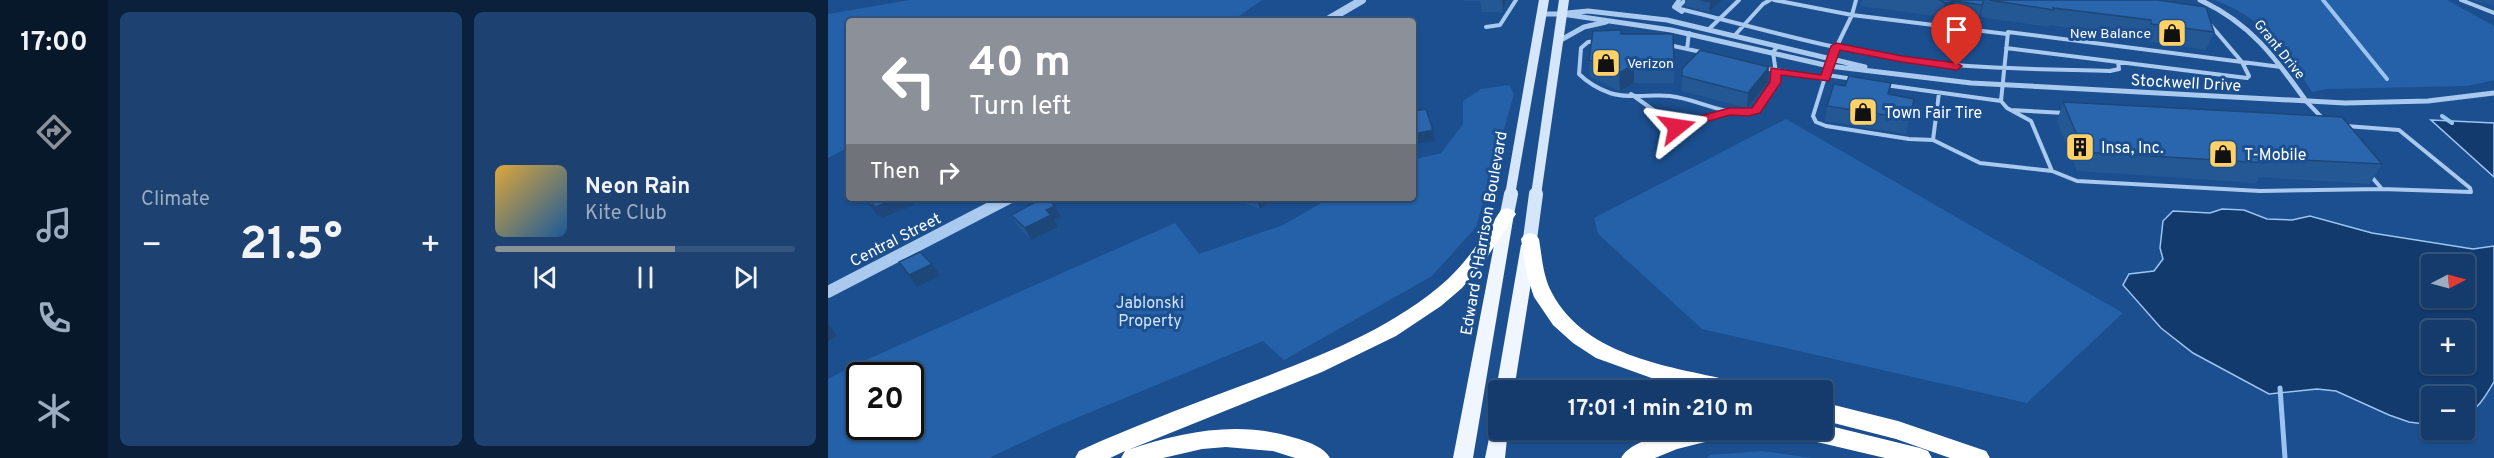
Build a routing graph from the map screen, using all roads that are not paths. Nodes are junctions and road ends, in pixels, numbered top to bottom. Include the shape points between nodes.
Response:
1 (1362, 0) edge
2 (1516, 0) edge
3 (1544, 0) edge
4 (1564, 0) edge
5 (1679, 0) edge
6 (1685, 0) edge
7 (1739, 0) edge
8 (1772, 0) edge
9 (1856, 0) edge
10 (2200, 0) edge
11 (2461, 0) edge
12 (1541, 14) junction
13 (1562, 14) junction
14 (2494, 14) edge
15 (1703, 15) junction
16 (1852, 15) junction
17 (1331, 18) edge
18 (1720, 19) junction
19 (2205, 20) edge
20 (1612, 21) junction
21 (1746, 25) junction
22 (1486, 27) dead end
23 (1709, 29) junction
24 (1689, 33) junction
25 (2007, 34) junction
26 (1735, 35) junction
27 (1559, 41) junction
28 (1607, 41) edge
29 (1666, 44) edge
30 (1778, 46) junction
31 (1836, 46) junction
32 (2006, 48) junction
33 (1687, 49) junction
34 (1773, 52) junction
35 (1709, 54) edge
36 (1831, 58) junction
37 (2118, 62) junction
38 (2242, 62) junction
39 (1830, 66) junction
40 (2281, 67) junction
41 (1764, 68) edge
42 (2004, 68) junction
43 (1775, 71) junction
44 (1877, 71) junction
45 (1826, 77) junction
46 (1860, 80) edge
47 (1883, 84) edge
48 (2003, 86) junction
49 (1939, 93) junction
50 (2494, 93) edge
51 (1630, 94) junction
52 (2001, 101) junction
53 (2306, 101) junction
54 (2011, 110) junction
55 (1729, 112) junction
56 (2070, 113) edge
57 (2317, 125) edge
58 (2339, 126) edge
59 (1933, 140) junction
60 (2052, 171) junction
61 (2367, 171) edge
62 (2382, 189) junction
63 (1003, 201) edge
64 (1507, 214) junction
65 (1530, 239) junction
66 (828, 292) edge
67 (1507, 380) edge
68 (1699, 380) edge
69 (1833, 414) edge
70 (1833, 435) edge
71 (1497, 440) edge
72 (1673, 440) edge
73 (1087, 458) edge
74 (1133, 458) edge
75 (1318, 458) edge
76 (1463, 458) edge
77 (1495, 458) edge
78 (1633, 458) edge
79 (1920, 458) edge
80 (1978, 458) edge

1 - 17 street
2 - 22 lane via 1514,9 1503,17 1500,25
3 - 12 main road, Edward S Harrison Boulevard
4 - 13 main road
5 - 15 lane via 1674,5 1677,10
6 - 15 lane via 1680,9
7 - 18 lane
8 - 16 lane
8 - 21 lane
9 - 16 lane
10 - 40 street, Grant Drive via 2247,26
11 - 14 lane
12 - 13 street, Stockwell Drive
12 - 64 main road, Edward S Harrison Boulevard
13 - 20 street, Stockwell Drive
13 - 23 street, Stockwell Drive via 1588,10
13 - 27 main road
15 - 18 lane
16 - 25 lane
16 - 31 lane
18 - 21 lane
18 - 23 lane
19 - 38 lane
20 - 24 street, Stockwell Drive
20 - 27 street, Stockwell Drive via 1584,27
21 - 26 lane
21 - 31 lane
23 - 26 street, Stockwell Drive
24 - 33 lane
24 - 34 street, Stockwell Drive
25 - 32 lane
25 - 38 lane
26 - 30 street, Stockwell Drive
27 - 65 main road
28 - 51 lane via 1588,42 1581,48 1581,76 1609,93
29 - 33 lane
30 - 34 lane
30 - 36 street, Stockwell Drive
31 - 36 lane
31 - 42 lane via 1906,60
32 - 37 lane
32 - 42 lane
33 - 35 lane
34 - 39 street, Stockwell Drive
34 - 43 lane
36 - 39 lane
36 - 44 street, Stockwell Drive
37 - 38 lane via 2247,78
37 - 42 lane via 2119,69 2110,71
38 - 40 lane
39 - 44 street, Stockwell Drive
39 - 45 lane
40 - 53 street, Grant Drive
41 - 43 lane
42 - 48 lane
43 - 45 lane
43 - 55 lane via 1776,82 1756,111
44 - 48 street, Stockwell Drive
45 - 46 lane
45 - 59 lane via 1813,116 1816,122
47 - 49 lane
48 - 52 lane
48 - 53 street, Stockwell Drive
49 - 52 lane
49 - 59 lane
50 - 53 street, Stockwell Drive via 2414,102
51 - 55 lane via 1672,96
51 - 55 lane via 1677,127
52 - 54 lane
53 - 57 lane via 2329,125
54 - 56 lane
54 - 60 lane via 2031,121
58 - 62 lane via 2399,130 2471,190 2465,193
59 - 60 lane via 1980,163
60 - 62 lane via 2083,182 2259,191
61 - 62 lane
63 - 66 street, Central Street
64 - 73 highway via 1476,260 1454,284 1390,331 1331,360
64 - 76 main road, Edward S Harrison Boulevard
65 - 67 main road
65 - 68 highway via 1544,297 1578,336 1629,362
69 - 80 highway via 1907,433
70 - 79 highway
71 - 77 main road
72 - 78 highway
74 - 75 highway via 1198,441 1234,438 1272,440

